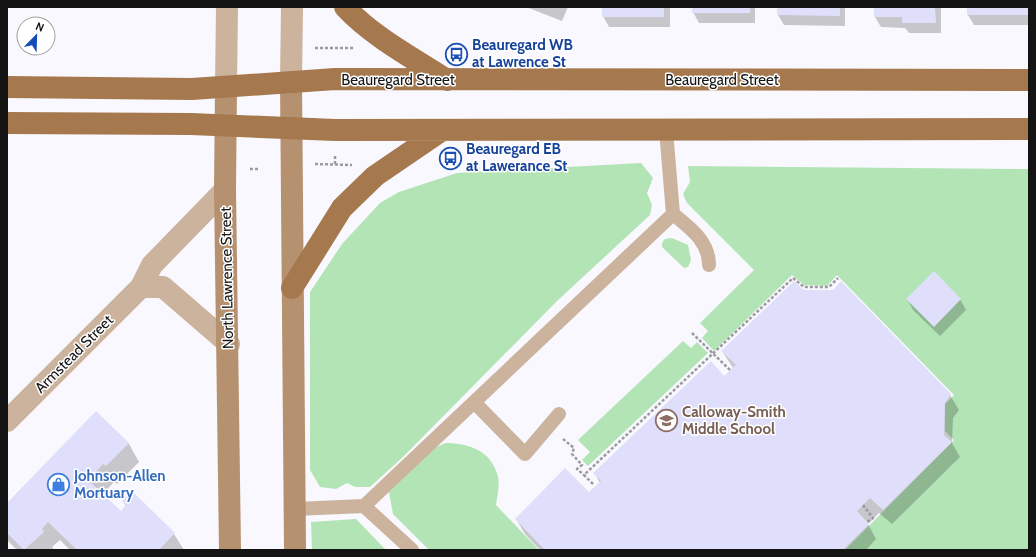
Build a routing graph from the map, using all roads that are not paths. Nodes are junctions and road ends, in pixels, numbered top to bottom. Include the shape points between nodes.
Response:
1 (227, 7) edge
2 (292, 7) edge
3 (345, 7) edge
4 (447, 80) junction
5 (971, 80) junction
6 (1029, 80) edge
7 (291, 82) junction
8 (7, 87) edge
9 (226, 87) junction
10 (1029, 91) edge
11 (7, 123) edge
12 (226, 125) junction
13 (292, 128) junction
14 (1029, 129) edge
15 (666, 130) junction
16 (441, 131) junction
17 (225, 190) junction
18 (673, 214) junction
19 (710, 265) dead end
20 (141, 287) junction
21 (292, 288) junction
22 (229, 344) junction
23 (474, 402) junction
24 (558, 414) dead end
25 (7, 421) edge
26 (364, 506) junction
27 (295, 509) junction
28 (230, 550) edge
29 (295, 550) edge
30 (412, 550) edge

1 - 9 street, North Lawrence Street
2 - 7 street
3 - 4 main road via 354,17 383,38
4 - 5 main road, Beauregard Street
4 - 7 main road, Beauregard Street via 335,79
5 - 6 main road, Beauregard Street
5 - 10 main road
7 - 9 main road, Beauregard Street
7 - 13 street
8 - 9 main road, Beauregard Street
9 - 12 street, North Lawrence Street
11 - 12 main road
12 - 13 main road
12 - 17 street, North Lawrence Street
13 - 16 main road
13 - 21 street
14 - 15 main road
15 - 16 main road
15 - 18 lane
16 - 21 main road via 375,176 342,208
17 - 20 street, Armstead Street via 152,266
17 - 22 street, North Lawrence Street
18 - 19 lane via 697,235 709,253
18 - 23 lane
20 - 22 street via 163,287
20 - 25 street, Armstead Street
21 - 27 street
22 - 28 street, North Lawrence Street
23 - 24 lane via 525,454
23 - 26 lane
26 - 27 lane
26 - 30 lane
27 - 29 street

